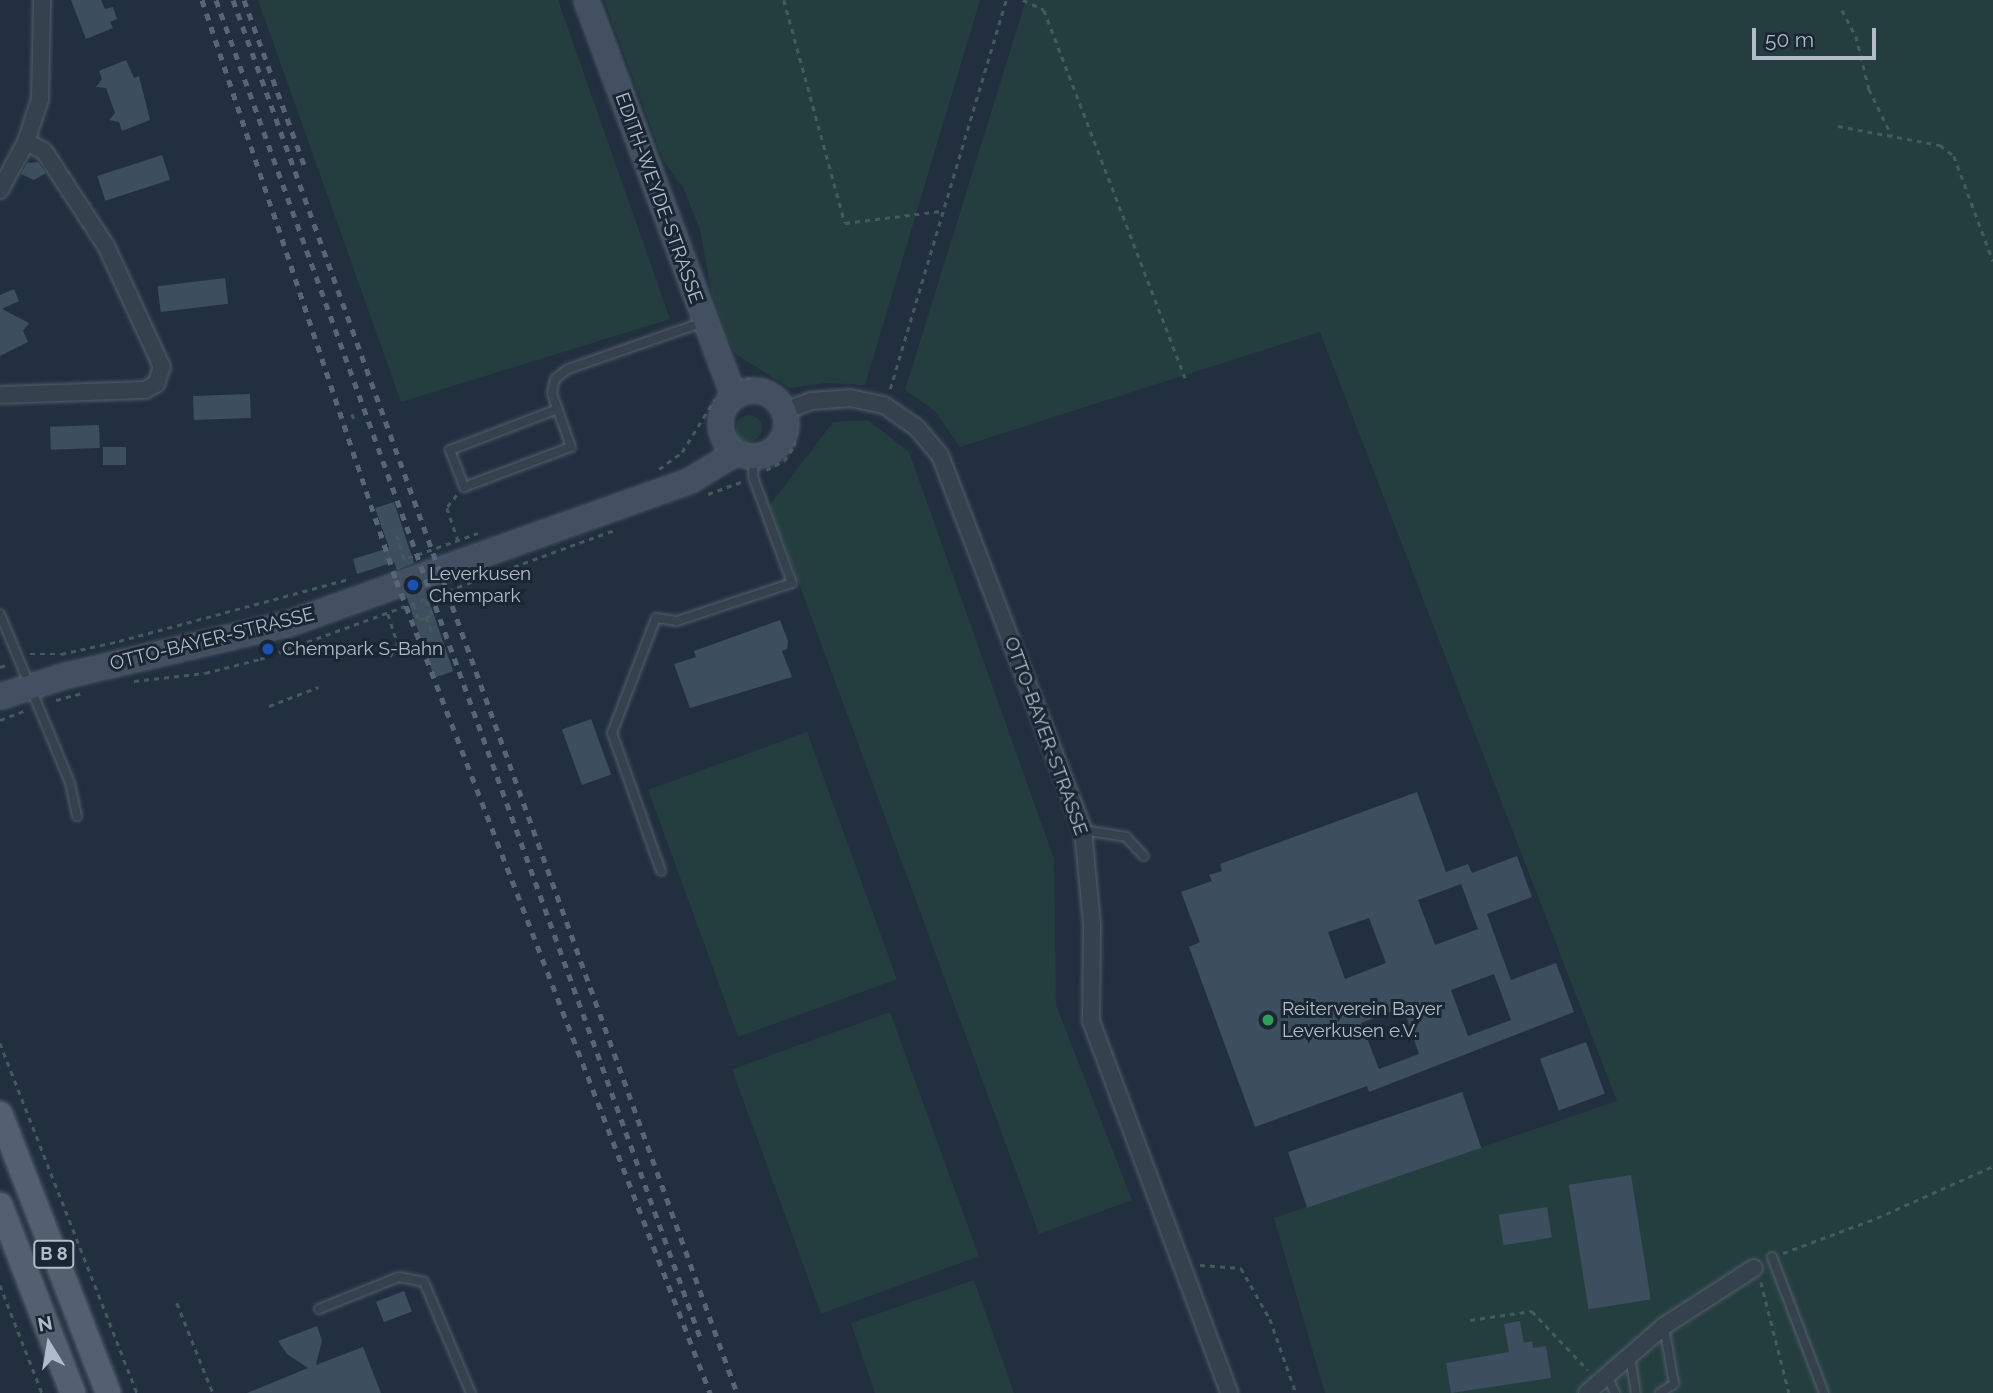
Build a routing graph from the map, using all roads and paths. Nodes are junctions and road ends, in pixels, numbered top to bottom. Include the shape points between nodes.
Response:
1 (42, 0) edge
2 (586, 0) edge
3 (784, 0) edge
4 (1006, 0) edge
5 (1023, 0) edge
6 (1842, 10) dead end
7 (1838, 125) dead end
8 (1893, 137) junction
9 (26, 142) junction
10 (0, 190) edge
11 (943, 211) junction
12 (1993, 261) edge
13 (704, 322) junction
14 (1185, 378) dead end
15 (730, 390) junction
16 (0, 395) edge
17 (887, 397) dead end
18 (786, 403) junction
19 (558, 410) junction
20 (352, 414) dead end
21 (354, 419) dead end
22 (744, 454) junction
23 (655, 472) dead end
24 (464, 487) junction
25 (483, 531) dead end
26 (397, 535) dead end
27 (458, 540) junction
28 (405, 559) junction
29 (393, 563) dead end
30 (359, 576) dead end
31 (466, 585) dead end
32 (426, 599) junction
33 (413, 604) junction
34 (242, 607) junction
35 (0, 614) edge
36 (244, 614) dead end
37 (388, 614) junction
38 (426, 617) junction
39 (176, 625) junction
40 (177, 630) dead end
41 (432, 633) dead end
42 (284, 645) dead end
43 (286, 650) junction
44 (21, 659) junction
45 (389, 659) dead end
46 (0, 661) edge
47 (9, 664) dead end
48 (201, 666) dead end
49 (205, 673) junction
50 (122, 683) dead end
51 (318, 687) dead end
52 (86, 692) dead end
53 (0, 696) edge
54 (34, 696) junction
55 (269, 706) dead end
56 (0, 720) edge
57 (77, 816) dead end
58 (1083, 830) junction
59 (1144, 856) dead end
60 (661, 871) dead end
61 (0, 1044) edge
62 (0, 1114) edge
63 (1993, 1167) edge
64 (0, 1205) edge
65 (1772, 1257) joint
66 (1182, 1268) junction
67 (1754, 1268) joint
68 (0, 1285) edge
69 (177, 1303) dead end
70 (320, 1309) dead end
71 (1470, 1320) dead end
72 (1664, 1326) junction
73 (1630, 1353) junction
74 (1602, 1376) junction
75 (42, 1393) edge
76 (73, 1393) edge
77 (108, 1393) edge
78 (137, 1393) edge
79 (213, 1393) edge
80 (471, 1393) edge
81 (1229, 1393) edge
82 (1296, 1393) edge
83 (1587, 1393) edge
84 (1615, 1393) edge
85 (1636, 1393) edge
86 (1660, 1393) edge
87 (1788, 1393) edge
88 (1824, 1393) edge

1 - 9 street via 40,99
2 - 13 street, EDITH-WEYDE-STRASSE
3 - 11 path via 845,223
4 - 11 path
5 - 14 path via 1044,10
6 - 8 path via 1856,36 1869,89
7 - 8 path
8 - 12 path via 1940,145 1954,156
9 - 10 street
9 - 16 street via 44,151 106,246 162,367 156,384 145,390
11 - 17 path
13 - 15 street, EDITH-WEYDE-STRASSE
13 - 19 lane via 568,369 555,379 552,393
15 - 18 street via 758,391
15 - 18 path via 745,377
15 - 22 street via 721,430
15 - 23 path via 682,453
18 - 22 street via 782,439 768,453
18 - 58 street, OTTO-BAYER-STRASSE via 850,398 884,405 917,428 940,455
19 - 24 lane via 571,447
19 - 24 lane via 450,450
20 - 21 path
22 - 54 street, OTTO-BAYER-STRASSE via 691,480 286,624
22 - 60 lane via 792,583 677,621 656,618 611,733
24 - 27 path via 447,508
25 - 27 path
26 - 28 path
27 - 28 path
28 - 29 path
30 - 34 path
31 - 32 path
32 - 33 path
32 - 38 path via 432,615
33 - 37 path
33 - 38 path via 419,620
34 - 36 path
34 - 39 path
35 - 44 lane
37 - 43 path
37 - 45 path via 398,644
38 - 41 path
39 - 40 path
39 - 44 path via 61,654 37,651
42 - 43 path
43 - 49 path
44 - 54 lane
46 - 47 path
48 - 49 path
49 - 50 path
51 - 55 path
52 - 54 path
53 - 54 street, OTTO-BAYER-STRASSE
54 - 56 path
54 - 57 lane via 70,783
58 - 59 lane via 1126,837
58 - 66 street, OTTO-BAYER-STRASSE via 1092,925 1091,1021
61 - 78 path
62 - 77 main road, B 8
63 - 65 path via 1877,1219
64 - 76 main road, B 8
65 - 88 lane
66 - 81 street, OTTO-BAYER-STRASSE
66 - 82 path via 1191,1264 1241,1268 1270,1319
67 - 72 street
67 - 87 path
68 - 75 path
69 - 79 path
70 - 80 lane via 399,1277 424,1282
71 - 74 path via 1532,1311
72 - 73 street
72 - 86 lane via 1674,1384
73 - 74 street
73 - 85 lane
74 - 83 street
74 - 84 lane

